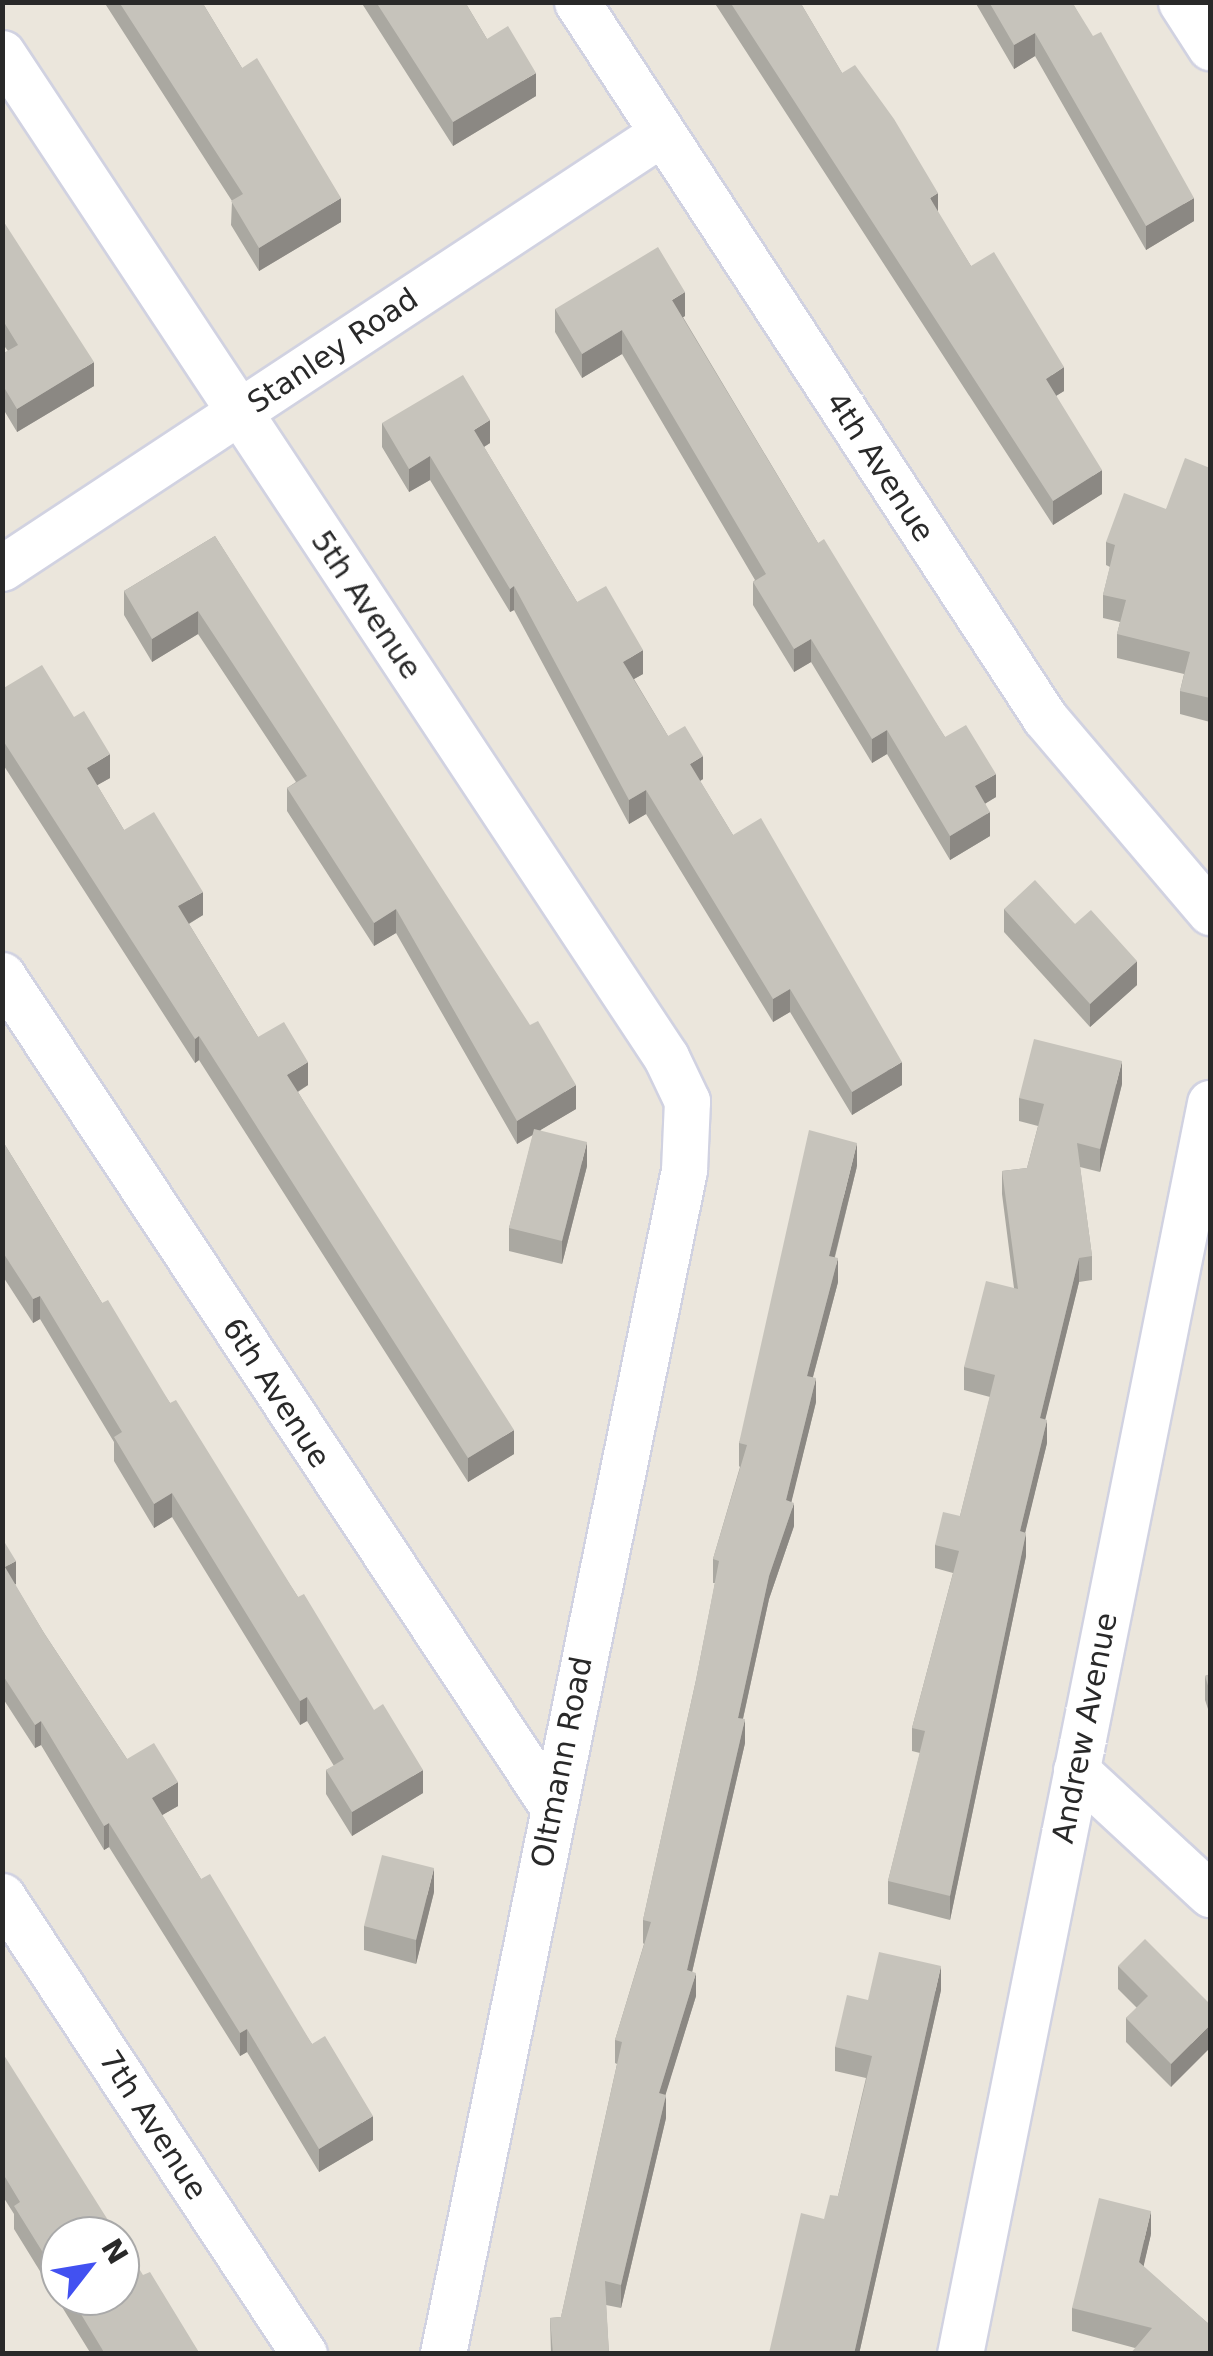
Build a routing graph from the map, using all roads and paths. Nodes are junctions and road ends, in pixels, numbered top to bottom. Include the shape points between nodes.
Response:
1 (577, 2) edge
2 (1181, 2) edge
3 (1210, 47) edge
4 (2, 53) edge
5 (662, 132) junction
6 (240, 413) junction
7 (2, 568) edge
8 (1210, 912) edge
9 (2, 975) edge
10 (1210, 1103) edge
11 (684, 1170) joint
12 (1076, 1770) junction
13 (554, 1807) junction
14 (1210, 1894) edge
15 (2, 1896) edge
16 (304, 2354) edge
17 (443, 2354) edge
18 (960, 2354) edge

1 - 5 street, 4th Avenue
2 - 3 street
4 - 6 street, 5th Avenue
5 - 6 street, Stanley Road
5 - 8 street, 4th Avenue via 1045,718
6 - 7 street, Stanley Road
6 - 11 street, 5th Avenue via 666,1057 687,1100
9 - 13 street, 6th Avenue
10 - 12 street, Andrew Avenue
11 - 13 street, Oltmann Road
12 - 14 street
12 - 18 street, Andrew Avenue
13 - 17 street, Oltmann Road
15 - 16 street, 7th Avenue

